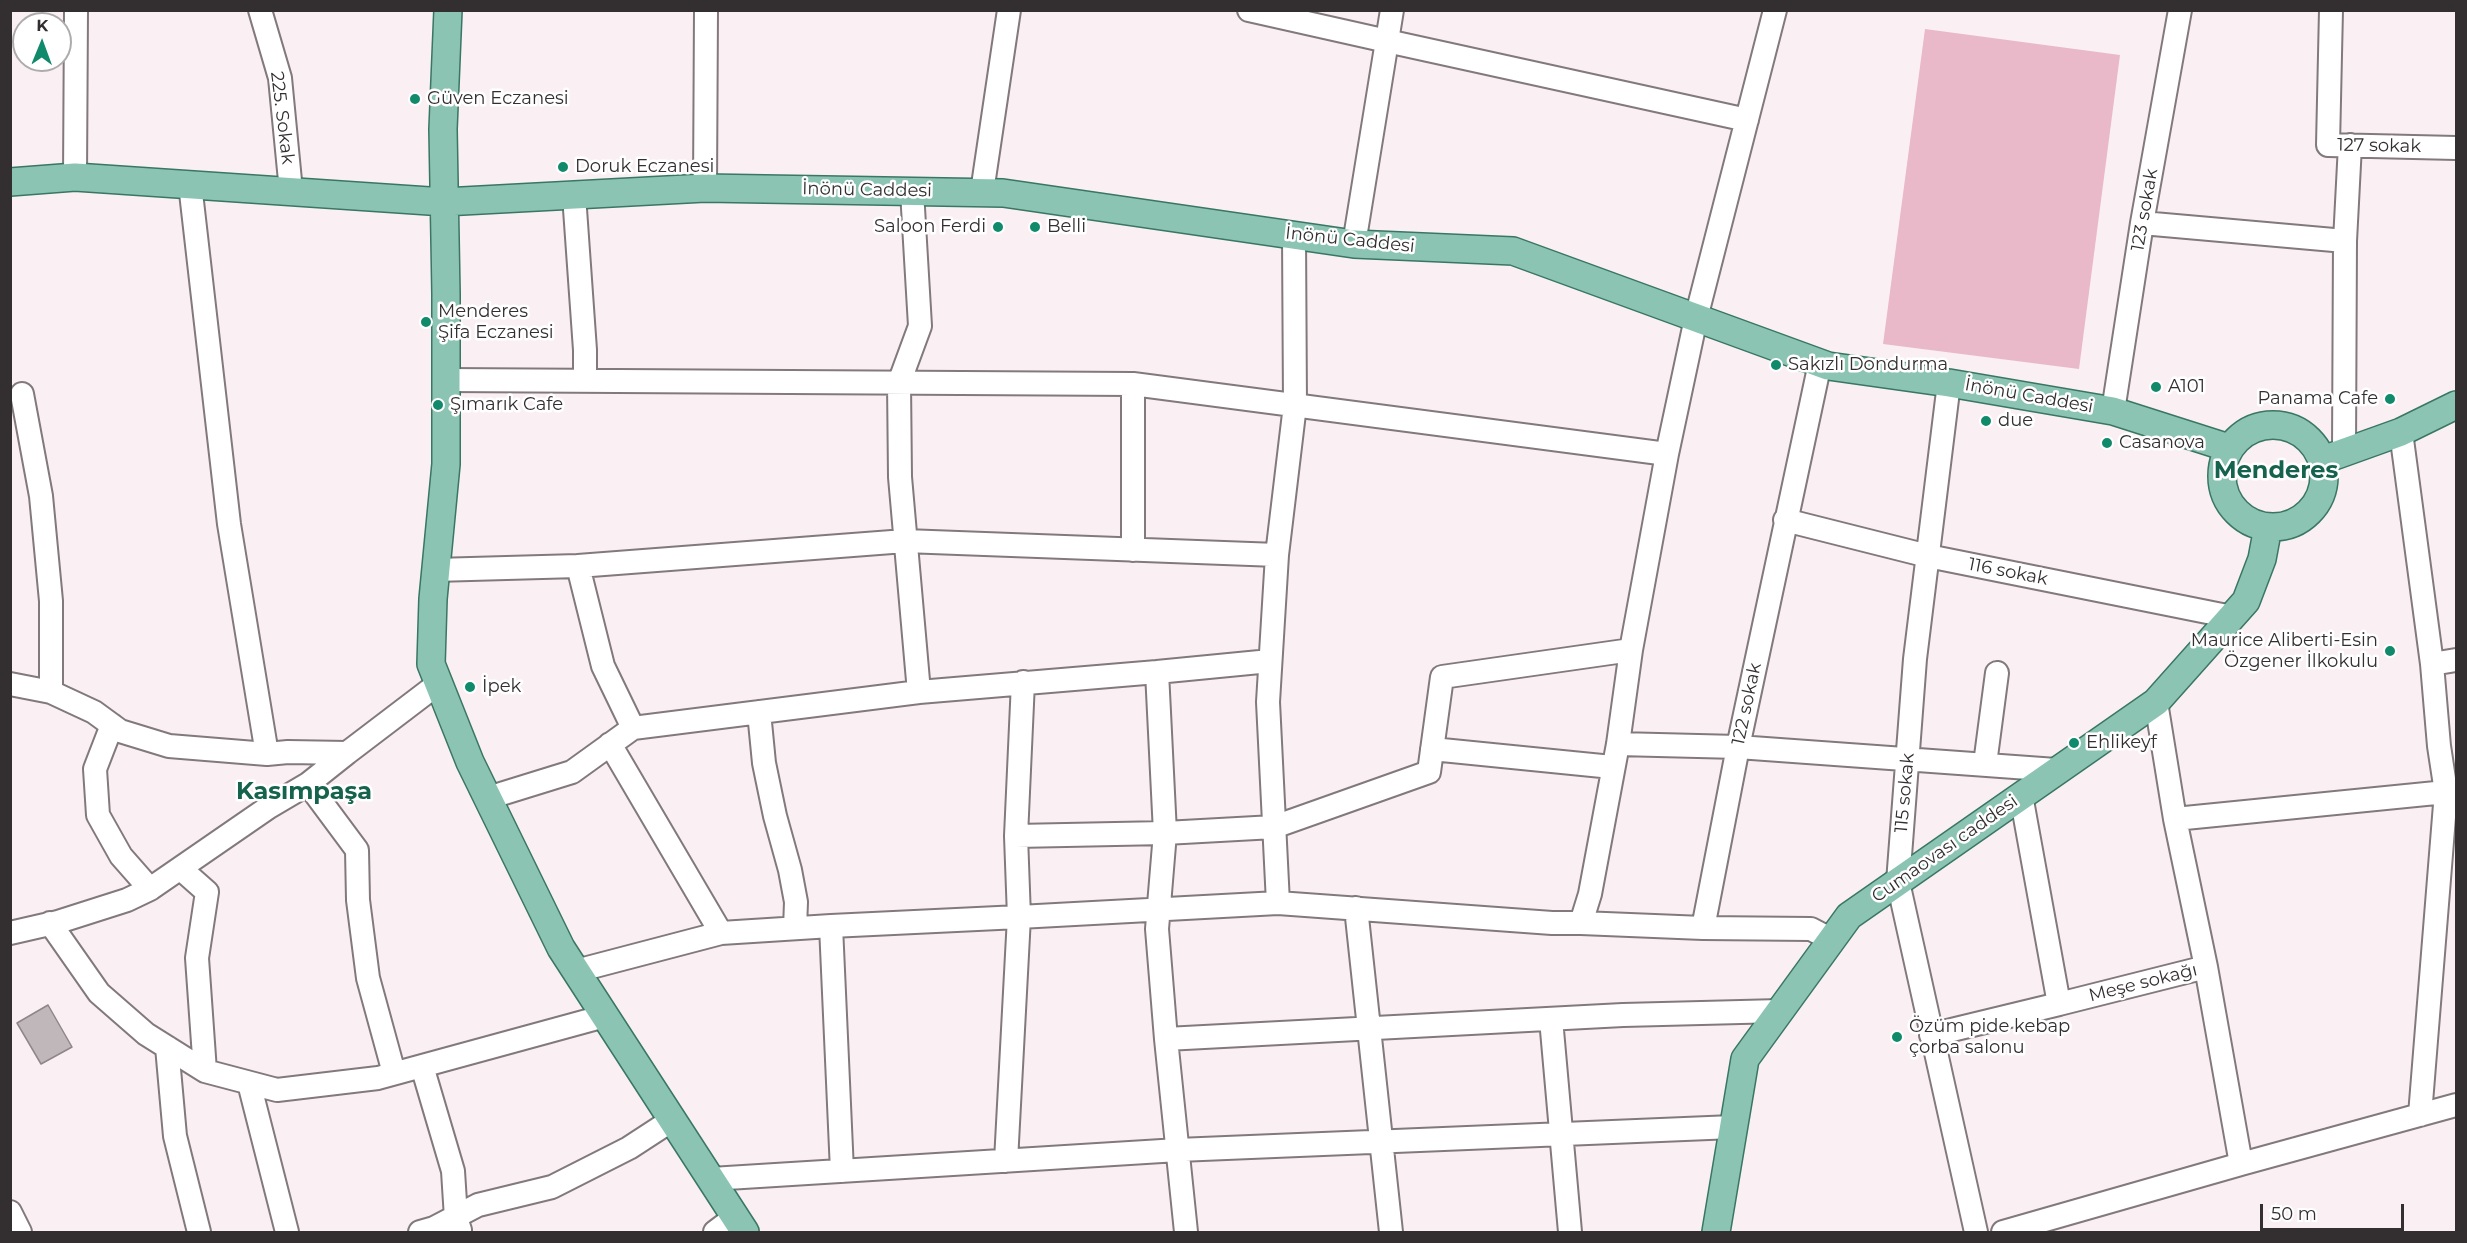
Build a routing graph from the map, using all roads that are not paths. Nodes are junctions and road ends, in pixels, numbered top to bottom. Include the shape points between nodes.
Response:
1 (76, 10) edge
2 (260, 10) edge
3 (448, 10) edge
4 (706, 10) edge
5 (1009, 10) edge
6 (1249, 10) edge
7 (1392, 10) edge
8 (1775, 10) edge
9 (2180, 10) edge
10 (2331, 10) edge
11 (1387, 41) junction
12 (1747, 120) junction
13 (2350, 145) junction
14 (2457, 148) edge
15 (75, 177) junction
16 (10, 182) edge
17 (190, 184) junction
18 (705, 188) junction
19 (291, 191) junction
20 (912, 191) junction
21 (982, 192) junction
22 (574, 195) junction
23 (444, 202) junction
24 (2142, 223) junction
25 (1294, 235) junction
26 (2345, 241) junction
27 (1354, 244) junction
28 (1696, 318) junction
29 (1820, 363) junction
30 (446, 380) junction
31 (585, 381) junction
32 (1949, 382) junction
33 (899, 383) junction
34 (1132, 384) junction
35 (22, 394) dead end
36 (1295, 405) junction
37 (2457, 405) edge
38 (2113, 411) junction
39 (2401, 432) junction
40 (2229, 448) junction
41 (1667, 454) junction
42 (2333, 455) junction
43 (1785, 520) junction
44 (2268, 527) junction
45 (905, 541) junction
46 (1133, 550) junction
47 (1276, 555) junction
48 (1928, 556) junction
49 (578, 566) junction
50 (435, 570) junction
51 (2232, 617) junction
52 (1631, 650) junction
53 (2457, 660) edge
54 (1270, 662) junction
55 (2432, 664) junction
56 (1156, 672) junction
57 (1997, 673) dead end
58 (439, 682) junction
59 (1023, 682) junction
60 (10, 684) edge
61 (51, 692) junction
62 (919, 692) junction
63 (2156, 702) junction
64 (759, 712) junction
65 (112, 725) junction
66 (633, 728) junction
67 (610, 744) junction
68 (1618, 744) junction
69 (1738, 747) junction
70 (2448, 747) edge
71 (1432, 749) junction
72 (347, 753) junction
73 (267, 754) junction
74 (1907, 758) junction
75 (1985, 764) junction
76 (1612, 767) junction
77 (2056, 770) junction
78 (308, 784) junction
79 (2446, 792) junction
80 (2020, 795) junction
81 (488, 798) junction
82 (2175, 819) junction
83 (1274, 827) junction
84 (1165, 833) junction
85 (1016, 836) junction
86 (181, 869) junction
87 (1898, 882) junction
88 (150, 889) junction
89 (1278, 903) junction
90 (2447, 907) edge
91 (1356, 908) junction
92 (1159, 909) junction
93 (1019, 917) junction
94 (50, 923) junction
95 (1581, 923) junction
96 (831, 926) junction
97 (795, 928) junction
98 (1703, 928) junction
99 (10, 933) edge
100 (721, 933) junction
101 (1832, 940) junction
102 (2206, 967) junction
103 (576, 971) junction
104 (2059, 1005) junction
105 (1780, 1011) junction
106 (605, 1016) junction
107 (1551, 1019) junction
108 (1369, 1029) junction
109 (1931, 1035) junction
110 (1166, 1040) junction
111 (167, 1047) junction
112 (422, 1066) junction
113 (205, 1071) junction
114 (393, 1073) junction
115 (249, 1083) junction
116 (2457, 1105) edge
117 (2420, 1114) junction
118 (672, 1120) junction
119 (1733, 1127) junction
120 (1561, 1132) junction
121 (1381, 1140) junction
122 (1178, 1150) junction
123 (1006, 1161) junction
124 (2241, 1164) junction
125 (842, 1171) junction
126 (711, 1179) junction
127 (10, 1212) edge
128 (458, 1225) edge
129 (731, 1228) edge
130 (20, 1233) edge
131 (200, 1233) edge
132 (287, 1233) edge
133 (420, 1233) edge
134 (1186, 1233) edge
135 (1391, 1233) edge
136 (1570, 1233) edge
137 (1716, 1233) edge
138 (1976, 1233) edge
139 (2003, 1233) edge

1 - 15 street
2 - 19 street, 225. Sokak via 280,78
3 - 23 main road
4 - 18 street
5 - 21 street
6 - 11 street
7 - 11 street
8 - 12 street
9 - 24 street, 123 sokak
10 - 13 street, 127 sokak via 2328,145
11 - 12 street
11 - 27 street
12 - 28 street
13 - 14 street, 127 sokak
13 - 26 street
15 - 16 main road, İnönü Caddesi
15 - 17 main road, İnönü Caddesi
17 - 19 main road, İnönü Caddesi
17 - 73 street via 229,524
18 - 20 main road, İnönü Caddesi
18 - 22 main road, İnönü Caddesi
19 - 23 main road, İnönü Caddesi
20 - 21 main road, İnönü Caddesi
20 - 33 street via 920,326
21 - 25 main road, İnönü Caddesi
22 - 23 main road, İnönü Caddesi
22 - 31 street
23 - 30 main road
24 - 26 street
24 - 38 street, 123 sokak
25 - 27 main road, İnönü Caddesi
25 - 36 street
26 - 42 street
27 - 28 main road, İnönü Caddesi via 1513,251
28 - 29 main road, İnönü Caddesi
28 - 41 street
29 - 32 main road, İnönü Caddesi
29 - 43 street, 122 sokak
30 - 31 street
30 - 50 main road via 446,464
31 - 33 street
32 - 38 main road, İnönü Caddesi
32 - 48 street, 115 sokak
33 - 34 street
33 - 45 street
34 - 36 street
34 - 46 street
35 - 61 street via 41,496 51,601
36 - 41 street
36 - 47 street
37 - 39 main road
38 - 40 main road, İnönü Caddesi
39 - 42 main road
39 - 55 street
40 - 42 main road via 2241,435 2272,424 2288,426
40 - 44 main road via 2222,482 2227,499 2244,518
41 - 52 street
42 - 44 main road via 2314,507 2302,519 2286,526
43 - 48 street, 116 sokak
43 - 69 street, 122 sokak
44 - 51 main road, Cumaovası caddesi via 2262,559 2246,601
45 - 46 street
45 - 49 street
45 - 62 street
46 - 47 street
47 - 54 street
48 - 51 street, 116 sokak
48 - 74 street, 115 sokak
49 - 50 street
49 - 66 street via 603,666
50 - 58 main road via 431,663
51 - 63 main road, Cumaovası caddesi
52 - 68 street
52 - 71 street via 1442,677
53 - 55 street
54 - 56 street
54 - 83 street
55 - 70 street
56 - 59 street
56 - 84 street
57 - 75 street
58 - 72 street
58 - 81 main road
59 - 62 street
59 - 85 street
60 - 61 street
61 - 65 street
62 - 64 street
63 - 77 main road, Cumaovası caddesi
63 - 82 street, Meşe sokağı
64 - 66 street
64 - 97 street via 772,806 796,902
65 - 73 street via 169,746
65 - 88 street via 95,769 98,815 121,856
66 - 67 street
67 - 81 street via 572,772
67 - 100 street
68 - 69 street
68 - 76 street
69 - 74 street
69 - 98 street, 122 sokak
70 - 79 street
71 - 76 street
71 - 83 street via 1429,772
72 - 73 street
72 - 78 street
74 - 75 street
74 - 87 street, 115 sokak
75 - 77 street
76 - 95 street via 1590,894
77 - 80 main road, Cumaovası caddesi
78 - 86 street
78 - 114 street via 357,850 358,900 368,978
79 - 82 street
79 - 90 street
80 - 87 main road, Cumaovası caddesi
80 - 104 street
81 - 103 main road
82 - 102 street, Meşe sokağı
83 - 84 street
83 - 89 street
84 - 85 street
84 - 92 street
85 - 93 street
86 - 88 street
86 - 113 street via 207,892 197,958
87 - 101 main road, Cumaovası caddesi via 1849,916
87 - 109 street, 115 sokak
88 - 94 street via 127,900
89 - 91 street
89 - 92 street
90 - 117 street
91 - 95 street
91 - 108 street
92 - 93 street
92 - 110 street via 1157,928
93 - 96 street
93 - 123 street
94 - 99 street
94 - 111 street via 99,993
95 - 98 street
96 - 97 street
96 - 125 street
97 - 100 street
98 - 101 street via 1811,929
100 - 103 street
101 - 105 main road, Cumaovası caddesi
102 - 104 street, Meşe sokağı
102 - 124 street
103 - 106 main road
104 - 109 street, Meşe sokağı
105 - 107 street
105 - 119 main road, Cumaovası caddesi via 1744,1059
106 - 112 street
106 - 118 main road
107 - 108 street
107 - 120 street
108 - 110 street
108 - 121 street
109 - 138 street, 115 sokak
110 - 122 street
111 - 113 street
111 - 131 street via 175,1136
112 - 114 street
112 - 128 street via 453,1171
113 - 115 street
114 - 115 street via 277,1090
115 - 132 street
116 - 117 street
117 - 124 street
118 - 126 main road
118 - 128 street via 629,1148 552,1187 478,1205
119 - 120 street
119 - 137 main road, Cumaovası caddesi
120 - 121 street
120 - 136 street
121 - 122 street
121 - 135 street
122 - 123 street
122 - 134 street
123 - 125 street
124 - 139 street
125 - 126 street
126 - 129 main road
127 - 130 street
128 - 133 street

